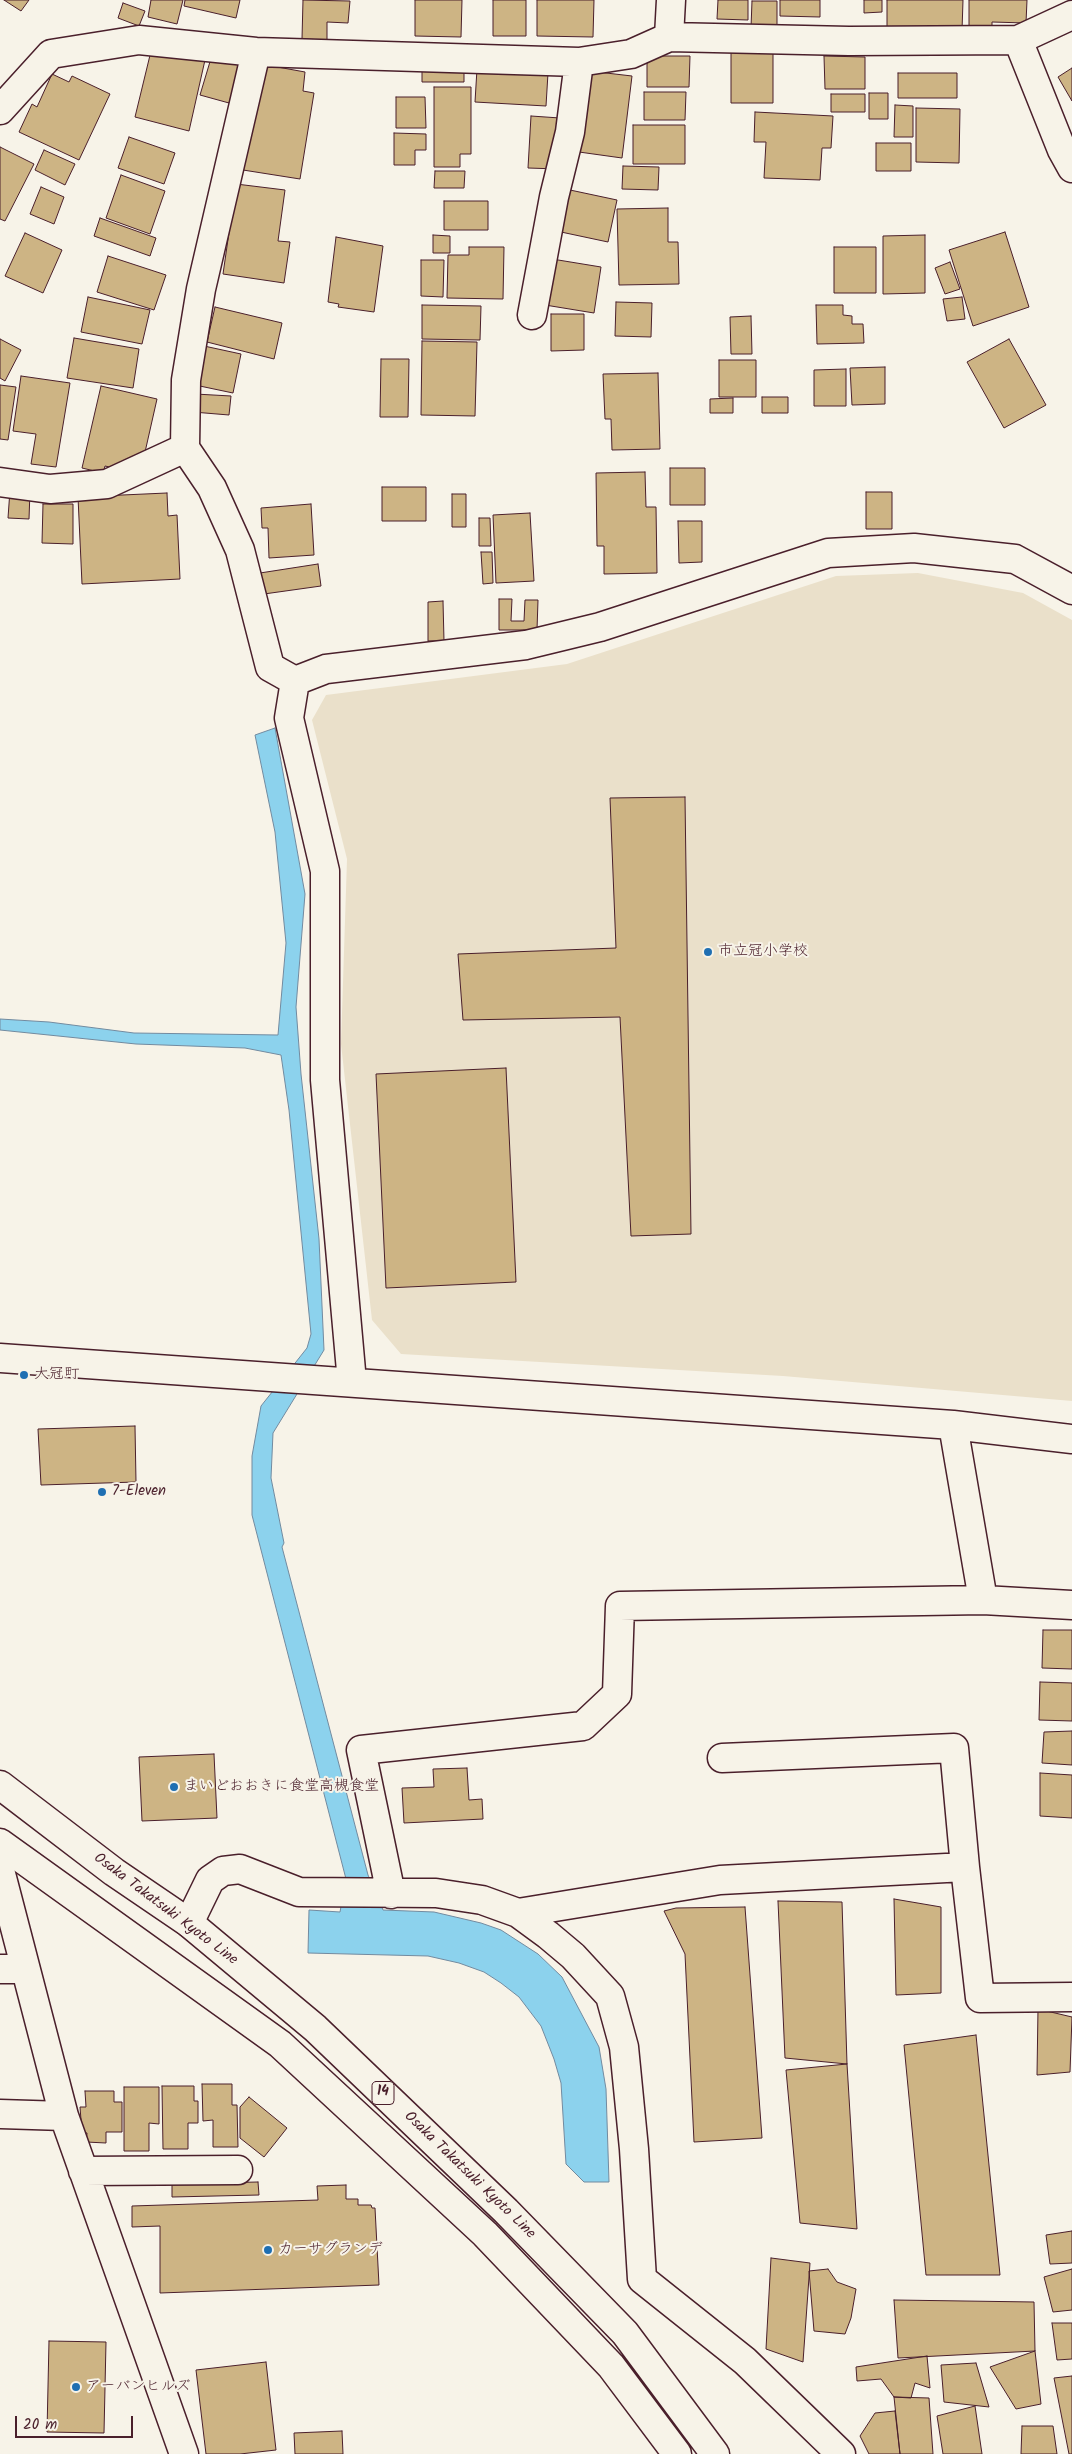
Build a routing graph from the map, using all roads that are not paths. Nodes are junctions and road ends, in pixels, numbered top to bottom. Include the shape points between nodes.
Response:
1 (671, 0) edge
2 (1072, 15) edge
3 (669, 36) junction
4 (1018, 40) junction
5 (256, 52) junction
6 (579, 62) junction
7 (0, 110) edge
8 (1072, 168) edge
9 (532, 315) dead end
10 (185, 448) junction
11 (0, 482) edge
12 (1072, 590) edge
13 (295, 681) junction
14 (0, 1358) edge
15 (352, 1382) junction
16 (953, 1425) junction
17 (1072, 1439) edge
18 (983, 1600) junction
19 (1072, 1605) edge
20 (722, 1758) dead end
21 (0, 1784) edge
22 (0, 1843) edge
23 (965, 1867) junction
24 (0, 1870) edge
25 (387, 1894) junction
26 (518, 1913) junction
27 (189, 1924) junction
28 (12, 1970) edge
29 (1072, 1997) edge
30 (0, 2114) edge
31 (64, 2116) junction
32 (238, 2170) dead end
33 (83, 2171) junction
34 (184, 2454) edge
35 (677, 2454) edge
36 (715, 2454) edge
37 (841, 2454) edge

1 - 3 street
2 - 4 street
3 - 4 street via 850,41
3 - 6 street via 631,54
4 - 8 street
5 - 6 street
5 - 7 street via 139,40 51,54
5 - 10 street via 201,289 186,380
6 - 9 street via 570,132
10 - 11 street via 107,484 50,489
10 - 13 street via 212,488 240,550 270,666
12 - 13 street via 1016,559 914,548 828,553 600,627 526,645 326,669
13 - 15 street via 289,718 325,871 325,1080
14 - 15 street
15 - 16 street
16 - 17 street
16 - 18 street
18 - 19 street
18 - 25 street via 620,1606 617,1694 583,1726 362,1750
20 - 23 street via 954,1748
21 - 27 street, Osaka Takatsuki Kyoto Line / 14 via 114,1872
22 - 35 street, Osaka Takatsuki Kyoto Line / 14 via 280,2044 485,2234 611,2366
23 - 26 street via 720,1880
23 - 29 street via 980,1998
24 - 28 street via 17,1934
25 - 26 street via 460,1896
25 - 27 street via 299,1892 247,1871 231,1869 210,1880
26 - 37 street via 573,1956 610,1996 624,2047 642,2279 744,2361
27 - 36 street, Osaka Takatsuki Kyoto Line / 14 via 315,2028 506,2211 625,2333
28 - 31 street
30 - 31 street
31 - 33 street
32 - 33 street
33 - 34 street

